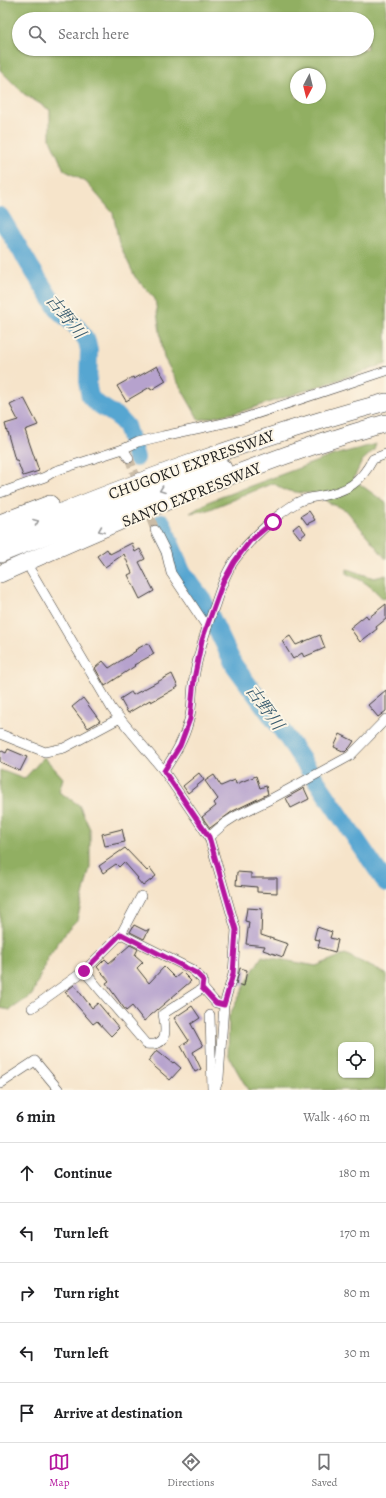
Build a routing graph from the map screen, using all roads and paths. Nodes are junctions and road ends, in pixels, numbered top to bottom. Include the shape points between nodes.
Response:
1 (386, 371) edge
2 (386, 402) edge
3 (386, 422) edge
4 (123, 449) junction
5 (386, 454) edge
6 (129, 458) tunnel mouth
7 (0, 493) edge
8 (0, 523) edge
9 (155, 530) tunnel mouth
10 (0, 537) edge
11 (0, 554) edge
12 (31, 571) dead end
13 (0, 574) edge
14 (207, 627) junction
15 (120, 718) junction
16 (386, 719) edge
17 (0, 734) edge
18 (164, 771) junction
19 (209, 837) junction
20 (141, 896) dead end
21 (121, 934) junction
22 (84, 971) junction
23 (202, 988) junction
24 (224, 1005) junction
25 (32, 1008) dead end
26 (210, 1015) dead end
27 (0, 1084) edge
28 (59, 1090) edge
29 (213, 1090) edge

1 - 4 street via 238,420 138,442
2 - 8 highway, SANYO EXPRESSWAY via 281,426 214,446
10 -> 2 highway, CHUGOKU EXPRESSWAY via 215,454 285,430
3 -> 11 highway, CHUGOKU EXPRESSWAY via 304,443 190,479
3 -> 13 highway, SANYO EXPRESSWAY via 238,474
4 - 6 street
4 - 7 street via 55,471
5 - 14 street via 373,459 358,482 298,503 250,541 223,582
9 - 14 street via 166,552 171,573
12 - 15 street via 112,709
14 - 18 street via 194,679 190,719 180,746
15 - 17 street via 64,748 45,752
15 - 18 street
16 - 19 street via 350,756 236,816
18 - 19 street
19 - 24 street via 236,930 233,974
20 - 21 street
21 - 22 street
21 - 23 street via 191,969 203,980
22 - 23 street via 146,1044 152,1045 158,1043 165,1035 163,1014
22 - 25 street
23 - 24 street via 216,1003
24 - 29 street via 219,1078
26 - 29 street
27 - 28 street via 36,1061

